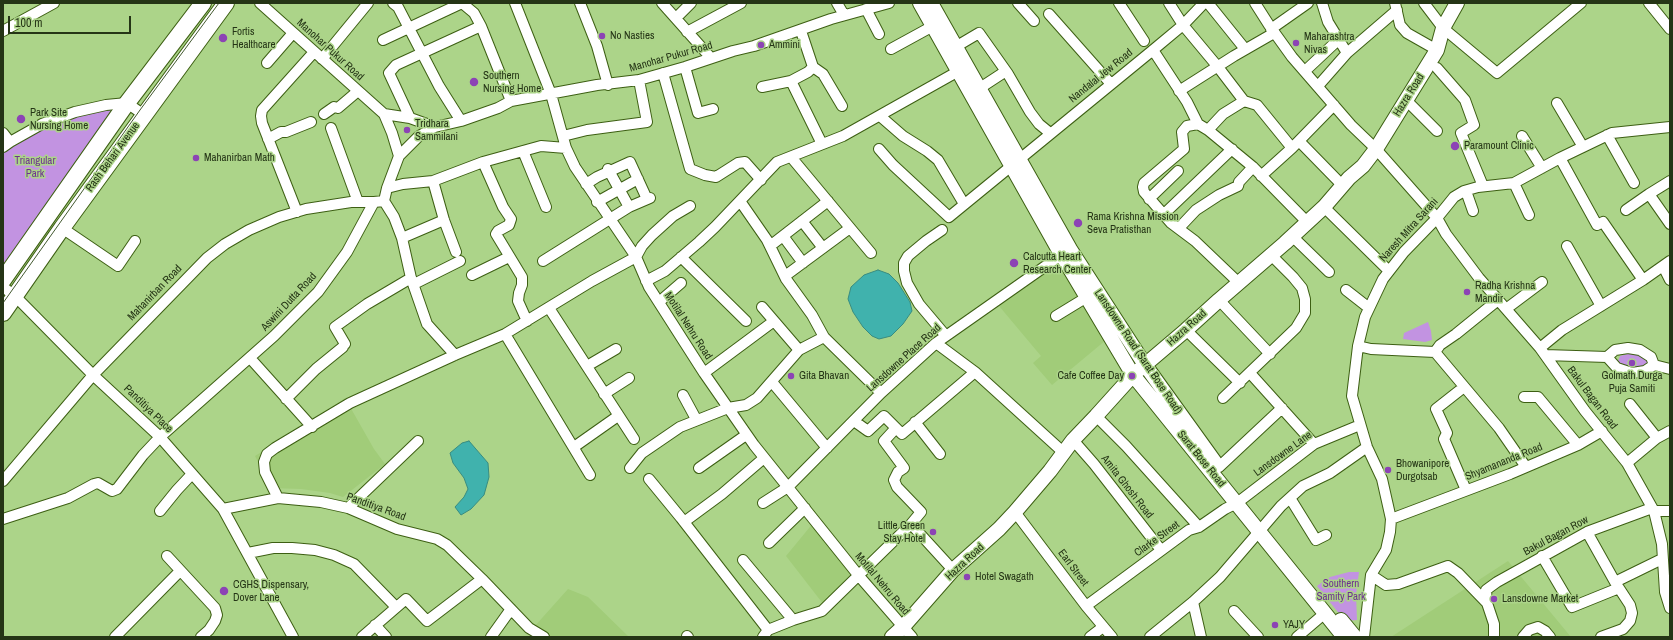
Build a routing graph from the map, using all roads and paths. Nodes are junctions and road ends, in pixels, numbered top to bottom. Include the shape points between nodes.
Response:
1 (54, 3) edge
2 (203, 3) edge
3 (226, 3) edge
4 (260, 3) edge
5 (368, 3) edge
6 (393, 3) edge
7 (515, 3) edge
8 (580, 3) edge
9 (662, 3) edge
10 (691, 3) edge
11 (741, 3) edge
12 (837, 3) edge
13 (889, 3) edge
14 (920, 3) edge
15 (931, 3) edge
16 (1018, 3) edge
17 (1119, 3) edge
18 (1168, 3) edge
19 (1204, 3) edge
20 (1208, 3) edge
21 (1255, 3) edge
22 (1322, 3) edge
23 (1424, 3) edge
24 (1457, 3) edge
25 (1581, 3) edge
26 (1649, 3) edge
27 (1302, 5) edge
28 (1396, 7) edge
29 (866, 9) junction
30 (1049, 14) dead end
31 (844, 15) junction
32 (676, 18) junction
33 (1034, 21) dead end
34 (1183, 25) junction
35 (480, 26) junction
36 (933, 26) junction
37 (410, 28) junction
38 (1443, 28) junction
39 (1670, 29) edge
40 (3, 31) edge
41 (801, 31) junction
42 (1273, 31) junction
43 (687, 32) junction
44 (292, 33) junction
45 (879, 34) dead end
46 (383, 40) dead end
47 (1338, 40) junction
48 (1144, 42) dead end
49 (957, 46) junction
50 (891, 49) dead end
51 (1245, 49) junction
52 (1153, 50) junction
53 (1437, 50) junction
54 (314, 52) junction
55 (421, 53) junction
56 (1347, 54) junction
57 (322, 58) junction
58 (711, 58) junction
59 (267, 63) dead end
60 (685, 67) junction
61 (813, 67) junction
62 (1218, 67) junction
63 (963, 68) junction
64 (1437, 68) dead end
65 (1006, 71) junction
66 (1305, 71) junction
67 (663, 73) junction
68 (639, 80) junction
69 (791, 81) junction
70 (608, 84) junction
71 (1111, 84) junction
72 (1318, 86) junction
73 (762, 88) dead end
74 (980, 88) junction
75 (358, 90) junction
76 (1179, 91) junction
77 (551, 94) junction
78 (1406, 100) junction
79 (511, 101) junction
80 (1244, 101) junction
81 (127, 103) junction
82 (1557, 103) dead end
83 (1334, 105) junction
84 (842, 106) dead end
85 (713, 109) dead end
86 (324, 114) dead end
87 (384, 114) junction
88 (144, 115) junction
89 (880, 116) junction
90 (410, 118) junction
91 (461, 121) junction
92 (311, 122) dead end
93 (1198, 124) junction
94 (435, 127) junction
95 (1670, 127) edge
96 (331, 128) dead end
97 (1208, 130) junction
98 (1437, 131) dead end
99 (3, 133) edge
100 (1050, 133) junction
101 (1607, 135) junction
102 (563, 136) junction
103 (1522, 136) dead end
104 (268, 139) junction
105 (6, 144) edge
106 (822, 144) junction
107 (1295, 145) junction
108 (1583, 147) junction
109 (566, 148) junction
110 (1376, 149) junction
111 (879, 150) dead end
112 (1232, 150) junction
113 (524, 151) junction
114 (399, 156) junction
115 (791, 156) junction
116 (1560, 158) junction
117 (483, 162) junction
118 (1016, 163) junction
119 (1252, 168) junction
120 (1542, 168) junction
121 (609, 170) junction
122 (1178, 171) dead end
123 (1261, 176) junction
124 (638, 179) junction
125 (760, 180) junction
126 (433, 181) junction
127 (1670, 181) edge
128 (1514, 183) junction
129 (1634, 183) dead end
130 (586, 184) junction
131 (1343, 186) junction
132 (1483, 186) junction
133 (387, 188) junction
134 (618, 189) junction
135 (1466, 191) junction
136 (1649, 194) junction
137 (1149, 199) junction
138 (379, 201) junction
139 (740, 201) junction
140 (828, 201) junction
141 (358, 202) junction
142 (597, 202) junction
143 (964, 204) junction
144 (690, 206) dead end
145 (546, 207) dead end
146 (629, 207) junction
147 (1324, 207) junction
148 (1626, 210) dead end
149 (1473, 211) dead end
150 (297, 212) junction
151 (1163, 214) junction
152 (1529, 215) dead end
153 (1437, 218) junction
154 (610, 219) junction
155 (444, 220) junction
156 (802, 221) junction
157 (1307, 222) junction
158 (1670, 224) edge
159 (62, 228) junction
160 (850, 228) junction
161 (1179, 228) junction
162 (942, 230) dead end
163 (783, 236) junction
164 (1292, 236) junction
165 (402, 238) junction
166 (135, 241) dead end
167 (770, 246) junction
168 (1567, 246) dead end
169 (823, 248) junction
170 (1065, 252) junction
171 (871, 253) dead end
172 (1271, 255) junction
173 (510, 257) junction
174 (636, 257) junction
175 (682, 257) junction
176 (543, 261) dead end
177 (803, 263) junction
178 (1666, 263) edge
179 (1389, 271) junction
180 (1329, 272) dead end
181 (472, 275) dead end
182 (785, 276) junction
183 (3, 280) edge
184 (1643, 280) junction
185 (1670, 280) edge
186 (413, 281) junction
187 (646, 281) junction
188 (1542, 282) dead end
189 (681, 283) dead end
190 (1239, 283) junction
191 (1346, 290) dead end
192 (9, 292) edge
193 (1092, 294) junction
194 (1218, 300) junction
195 (1498, 300) junction
196 (659, 302) junction
197 (1601, 306) junction
198 (762, 307) dead end
199 (549, 308) junction
200 (1369, 308) junction
201 (1506, 309) junction
202 (3, 313) edge
203 (1056, 316) dead end
204 (527, 321) junction
205 (746, 321) dead end
206 (774, 321) junction
207 (1186, 330) junction
208 (505, 334) junction
209 (946, 336) junction
210 (824, 337) junction
211 (936, 343) junction
212 (1358, 346) junction
213 (616, 349) dead end
214 (799, 350) junction
215 (1435, 352) junction
216 (1542, 352) junction
217 (1270, 354) junction
218 (455, 355) junction
219 (1607, 357) junction
220 (250, 358) junction
221 (1145, 365) junction
222 (587, 366) junction
223 (1654, 366) junction
224 (1670, 369) edge
225 (975, 372) junction
226 (704, 373) junction
227 (1250, 373) junction
228 (93, 374) junction
229 (1133, 375) junction
230 (629, 378) dead end
231 (772, 382) junction
232 (1240, 383) junction
233 (1464, 387) junction
234 (604, 394) junction
235 (881, 394) junction
236 (683, 395) dead end
237 (1524, 397) dead end
238 (1223, 398) dead end
239 (286, 399) junction
240 (1630, 404) dead end
241 (728, 408) junction
242 (1282, 408) junction
243 (618, 416) junction
244 (1096, 416) junction
245 (696, 419) junction
246 (854, 421) junction
247 (915, 422) junction
248 (1360, 425) junction
249 (312, 427) junction
250 (896, 428) junction
251 (1602, 431) junction
252 (1670, 431) edge
253 (746, 435) junction
254 (160, 437) junction
255 (1657, 438) junction
256 (634, 439) dead end
257 (1073, 440) junction
258 (418, 441) dead end
259 (1314, 444) junction
260 (1578, 445) junction
261 (574, 447) junction
262 (1367, 447) junction
263 (827, 448) junction
264 (1063, 452) junction
265 (940, 454) dead end
266 (764, 458) junction
267 (1627, 463) junction
268 (1219, 467) junction
269 (1526, 467) junction
270 (630, 468) dead end
271 (699, 468) dead end
272 (192, 474) junction
273 (590, 475) dead end
274 (649, 479) dead end
275 (3, 481) edge
276 (788, 487) junction
277 (1466, 490) junction
278 (278, 498) junction
279 (1290, 498) junction
280 (1241, 500) junction
281 (763, 503) dead end
282 (348, 508) junction
283 (805, 508) junction
284 (223, 509) junction
285 (1653, 510) junction
286 (160, 511) dead end
287 (1670, 511) edge
288 (1015, 512) junction
289 (3, 519) edge
290 (1391, 519) junction
291 (684, 522) junction
292 (911, 524) junction
293 (1199, 527) junction
294 (1261, 529) junction
295 (1587, 532) junction
296 (1326, 535) dead end
297 (769, 543) dead end
298 (1161, 550) junction
299 (248, 553) junction
300 (167, 556) dead end
301 (1542, 556) junction
302 (1662, 559) junction
303 (742, 560) dead end
304 (953, 570) junction
305 (180, 571) junction
306 (1371, 575) junction
307 (859, 576) junction
308 (482, 579) junction
309 (1617, 585) junction
310 (1194, 602) junction
311 (1487, 603) junction
312 (1086, 606) junction
313 (396, 607) junction
314 (1670, 608) edge
315 (511, 609) junction
316 (1234, 610) dead end
317 (1324, 614) junction
318 (794, 620) junction
319 (375, 625) junction
320 (1103, 627) junction
321 (907, 632) edge
322 (765, 635) edge
323 (115, 637) edge
324 (200, 637) edge
325 (293, 637) edge
326 (362, 637) edge
327 (386, 637) edge
328 (491, 637) edge
329 (544, 637) edge
330 (892, 637) edge
331 (1090, 637) edge
332 (1112, 637) edge
333 (1150, 637) edge
334 (1201, 637) edge
335 (1258, 637) edge
336 (1296, 637) edge
337 (1344, 637) edge
338 (1355, 637) edge
339 (1364, 637) edge
340 (1494, 637) edge
341 (1523, 637) edge
342 (1550, 637) edge
343 (1601, 637) edge

1 - 40 street
2 - 81 main road, Rash Behari Avenue
3 - 88 main road, Rash Behari Avenue
4 - 44 street, Manohar Pukur Road
5 - 57 street
6 - 37 street
7 - 77 street, Motilal Nehru Road
8 - 70 street via 597,46
9 - 32 street
10 - 32 street
11 - 43 street
12 - 31 street
13 - 29 street, Manohar Pukur Road
14 - 36 main road, Lansdowne Road (Sarat Bose Road)
15 - 49 main road, Lansdowne Road (Sarat Bose Road)
16 - 33 street
17 - 48 street
18 - 34 street
19 - 34 street, Nandalal Jew Road
20 - 51 street
21 - 42 street, Bakul Bagan Road
22 - 47 street via 1328,22
23 - 38 street
24 - 38 main road, Hazra Road
25 - 38 street via 1497,73
26 - 39 street
27 - 42 street
28 - 53 street via 1400,25 1407,33
28 - 56 street
29 - 31 street, Manohar Pukur Road
29 - 45 street
30 - 71 street
31 - 41 street, Manohar Pukur Road
32 - 43 street
34 - 52 street, Nandalal Jew Road
34 - 62 street
35 - 37 street via 474,13 462,3
35 - 55 street
35 - 79 street
36 - 50 street
36 - 63 main road, Lansdowne Road (Sarat Bose Road)
37 - 46 street
37 - 55 street
38 - 53 main road, Hazra Road
41 - 58 street, Manohar Pukur Road
41 - 61 street
42 - 51 street
42 - 66 street, Bakul Bagan Road
43 - 58 street
44 - 54 street, Manohar Pukur Road
44 - 59 street
47 - 56 street
47 - 66 street
49 - 63 main road, Lansdowne Road (Sarat Bose Road)
49 - 65 street via 979,33
51 - 62 street
52 - 71 street, Nandalal Jew Road
52 - 76 street
53 - 78 main road, Hazra Road
54 - 57 street, Manohar Pukur Road
54 - 104 street via 262,110 262,123
55 - 90 street via 396,65 389,73
55 - 91 street
56 - 72 street
57 - 75 street, Manohar Pukur Road
58 - 60 street, Manohar Pukur Road
60 - 67 street, Manohar Pukur Road
60 - 85 street via 698,113
61 - 69 street
61 - 84 street via 823,74
62 - 76 street
62 - 80 street
63 - 74 main road, Lansdowne Road (Sarat Bose Road)
63 - 89 street
63 - 118 main road, Lansdowne Road (Sarat Bose Road)
64 - 132 street via 1465,100 1474,125 1461,133
65 - 74 street
65 - 100 street via 1030,112
66 - 72 street, Bakul Bagan Road
67 - 68 street, Manohar Pukur Road
67 - 125 street via 690,170 716,177 738,163 745,162
68 - 70 street, Manohar Pukur Road
68 - 102 street via 647,122
69 - 73 street
69 - 106 street
70 - 77 street, Manohar Pukur Road
71 - 100 street, Nandalal Jew Road
72 - 83 street, Bakul Bagan Road
74 - 118 main road, Lansdowne Road (Sarat Bose Road)
75 - 86 street via 338,108 334,107
75 - 87 street, Manohar Pukur Road
76 - 93 street
77 - 79 street, Manohar Pukur Road
77 - 102 street, Motilal Nehru Road
78 - 98 street
78 - 110 main road, Hazra Road
79 - 91 street, Manohar Pukur Road
80 - 97 street via 1224,114
80 - 107 street via 1257,105
81 - 88 street
81 - 105 street via 75,112 42,124
81 - 183 main road, Rash Behari Avenue
82 - 108 street
83 - 107 street
83 - 110 street, Bakul Bagan Road
87 - 90 street
87 - 114 street
88 - 159 main road, Rash Behari Avenue
89 - 106 street
89 - 143 street via 903,136 938,160
90 - 94 street
91 - 94 street, Manohar Pukur Road
92 - 104 street
93 - 97 street
93 - 137 street via 1187,126 1182,132 1184,149 1144,183 1143,187
94 - 114 street, Manohar Pukur Road via 419,136
95 - 101 street, Naresh Mitra Sarani
96 - 141 street
97 - 112 street
99 - 105 street
100 - 118 street, Nandalal Jew Road
101 - 108 street, Naresh Mitra Sarani
101 - 129 street
102 - 109 street, Motilal Nehru Road
103 - 120 street
104 - 150 street
106 - 115 street
107 - 123 street
107 - 131 street
108 - 116 street, Naresh Mitra Sarani
109 - 113 street via 541,146
109 - 130 street, Motilal Nehru Road via 574,167
110 - 131 main road, Hazra Road
110 - 153 street, Bakul Bagan Road
111 - 143 street, Nandalal Jew Road via 949,217
112 - 119 street
112 - 151 street
113 - 117 street
113 - 145 street
114 - 133 street, Aswini Dutta Road
115 - 125 street via 777,162
115 - 140 street
116 - 120 street, Naresh Mitra Sarani
116 - 184 street via 1597,225 1602,222
117 - 126 street
117 - 173 street via 511,219 509,225 496,234
118 - 143 street, Nandalal Jew Road
118 - 170 main road, Lansdowne Road (Sarat Bose Road)
119 - 123 street
119 - 161 street via 1238,186 1196,210
120 - 128 street, Naresh Mitra Sarani
121 - 124 street via 630,162
121 - 130 street
121 - 134 street
122 - 137 street
123 - 157 street
124 - 134 street
124 - 146 street via 648,198
125 - 139 street
126 - 133 street
126 - 155 street
127 - 136 street
128 - 132 street, Naresh Mitra Sarani
128 - 152 street
130 - 142 street, Motilal Nehru Road
131 - 147 main road, Hazra Road
132 - 135 street, Naresh Mitra Sarani
133 - 138 street, Aswini Dutta Road
134 - 142 street
134 - 146 street
135 - 149 street
135 - 153 street, Naresh Mitra Sarani via 1454,197
136 - 148 street
136 - 158 street
137 - 151 street
138 - 141 street, Mahanirban Road
138 - 165 street via 394,217
138 - 220 street, Aswini Dutta Road via 318,292
139 - 167 street
139 - 175 street
140 - 156 street
140 - 160 street
141 - 150 street, Mahanirban Road
142 - 154 street, Motilal Nehru Road
144 - 174 street via 652,235
146 - 154 street
147 - 157 main road, Hazra Road
147 - 179 street
150 - 228 street, Mahanirban Road via 249,230 207,258
151 - 161 street
153 - 179 street, Naresh Mitra Sarani
153 - 195 street, Bakul Bagan Road via 1446,234
154 - 174 street, Motilal Nehru Road
154 - 176 street
155 - 165 street
155 - 186 street via 458,256
156 - 163 street
156 - 169 street
157 - 164 main road, Hazra Road
159 - 166 street via 118,266
159 - 192 main road, Rash Behari Avenue
160 - 169 street
160 - 171 street
161 - 190 street
162 - 209 street via 908,256 904,263 904,271 907,283 919,304
163 - 167 street
163 - 177 street
164 - 172 main road, Hazra Road
164 - 180 street
165 - 186 street
167 - 182 street
168 - 197 street
169 - 177 street
170 - 193 main road, Lansdowne Road (Sarat Bose Road)
170 - 209 street, Lansdowne Place Road
172 - 190 main road, Hazra Road
172 - 217 street via 1302,288 1305,313 1296,328
173 - 181 street
173 - 204 street via 522,277 518,301
174 - 187 street, Motilal Nehru Road
174 - 199 street
175 - 187 street via 665,271
175 - 205 street
177 - 182 street
178 - 184 street
178 - 185 street
179 - 200 street, Naresh Mitra Sarani
182 - 210 street
184 - 197 street
186 - 218 street via 428,324
186 - 239 street via 367,304 335,327 344,346
187 - 196 street, Motilal Nehru Road
188 - 201 street
189 - 196 street
190 - 194 main road, Hazra Road
191 - 200 street
192 - 202 main road, Rash Behari Avenue
192 - 228 street, Panditiya Place
193 - 203 street
193 - 221 main road, Lansdowne Road (Sarat Bose Road)
193 - 229 main road, Sarat Bose Road
194 - 207 main road, Hazra Road
194 - 217 street
195 - 201 street, Bakul Bagan Road
195 - 215 street via 1440,345
196 - 226 street, Motilal Nehru Road
197 - 216 street via 1562,330
198 - 206 street
199 - 204 street
199 - 222 street
200 - 212 street, Naresh Mitra Sarani
201 - 216 street, Bakul Bagan Road
204 - 208 street
206 - 214 street
206 - 226 street
207 - 221 main road, Hazra Road
207 - 232 street
208 - 218 street
208 - 261 street
209 - 211 street, Lansdowne Place Road
210 - 214 street
210 - 235 street
211 - 225 street
211 - 235 street, Lansdowne Place Road
212 - 215 street
212 - 248 street, Naresh Mitra Sarani via 1352,396
213 - 222 street
214 - 231 street
215 - 233 street
216 - 219 street
216 - 251 street, Bakul Bagan Road
217 - 227 street
218 - 249 street via 350,403
219 - 223 street via 1617,368 1632,373 1645,371
219 - 223 street via 1615,350 1640,350 1650,356
220 - 239 street
220 - 254 street, Aswini Dutta Road
221 - 229 main road, Hazra Road
221 - 268 main road, Lansdowne Road (Sarat Bose Road)
222 - 234 street
223 - 224 street
225 - 247 street
225 - 264 street
226 - 241 street, Motilal Nehru Road
227 - 232 street
227 - 242 street
228 - 254 street, Panditiya Place
228 - 275 street, Mahanirban Road
229 - 244 main road, Hazra Road
229 - 280 main road, Sarat Bose Road
230 - 234 street
231 - 241 street via 752,402
231 - 263 street
232 - 238 street
233 - 269 street via 1499,428
233 - 277 street via 1436,410 1447,433 1444,439
234 - 243 street
235 - 246 street, Lansdowne Place Road
236 - 245 street
237 - 260 street via 1538,397
239 - 249 street
240 - 255 street
241 - 245 street
241 - 253 street, Motilal Nehru Road
242 - 259 street
242 - 268 street
243 - 256 street
243 - 261 street
244 - 257 main road, Hazra Road
244 - 293 street
245 - 270 street via 662,438 642,453
246 - 250 street via 868,431 884,416
246 - 263 street, Lansdowne Place Road
247 - 250 street via 902,434
247 - 265 street
248 - 259 street, Lansdowne Lane
248 - 262 street, Naresh Mitra Sarani
249 - 278 street via 267,454 264,462 265,472
250 - 292 street via 884,441 904,468 898,472 894,480 897,487 921,512
251 - 260 street, Shyamananda Road
251 - 267 street, Bakul Bagan Road
252 - 255 street
253 - 266 street, Motilal Nehru Road
253 - 271 street
254 - 272 street, Panditiya Place
254 - 289 street, Aswini Dutta Road via 115,490 112,491 98,483 94,484 68,498
255 - 267 street
257 - 264 main road, Hazra Road
257 - 298 street, Amita Ghosh Road
258 - 282 street
259 - 280 street, Lansdowne Lane
260 - 269 street, Shyamananda Road
261 - 273 street
262 - 279 street via 1330,473 1303,486
262 - 290 street, Naresh Mitra Sarani via 1382,479
263 - 276 street, Lansdowne Place Road
264 - 288 main road, Hazra Road
266 - 276 street, Motilal Nehru Road
266 - 291 street
267 - 285 street, Bakul Bagan Road
268 - 280 main road, Lansdowne Road (Sarat Bose Road)
269 - 277 street, Shyamananda Road
272 - 284 street, Panditiya Place
272 - 286 street
274 - 291 street
276 - 281 street, Lansdowne Place Road
276 - 283 street, Motilal Nehru Road
277 - 290 street, Shyamananda Road
278 - 282 street, Panditiya Road via 321,502
278 - 284 street, Panditiya Road
279 - 294 street
279 - 296 street via 1316,540
280 - 293 street, Clarke Street
280 - 294 main road, Lansdowne Road (Sarat Bose Road)
282 - 308 street, Panditiya Road via 397,529 437,539 447,545
283 - 297 street
283 - 307 street, Motilal Nehru Road
284 - 299 street, Panditiya Place
285 - 287 street
285 - 295 street, Bakul Bagan Row
285 - 302 street, Bakul Bagan Road via 1662,544
288 - 304 main road, Hazra Road via 1000,529
288 - 312 street, Earl Street
290 - 306 street, Naresh Mitra Sarani via 1386,550
291 - 322 street
292 - 304 street
292 - 307 street
293 - 298 street, Clarke Street via 1189,530
294 - 310 street via 1245,550
294 - 317 main road
294 - 338 main road, Lansdowne Road (Sarat Bose Road)
295 - 301 street, Bakul Bagan Row
295 - 309 street
298 - 312 street, Clarke Street
299 - 313 street via 273,548 292,548 334,555 354,564
299 - 325 street, Panditiya Place
300 - 305 street
301 - 309 street via 1572,607
301 - 311 street, Bakul Bagan Row via 1486,590
302 - 309 street
302 - 314 street, Bakul Bagan Road via 1665,592
303 - 318 street
304 - 321 main road, Hazra Road
305 - 323 street
305 - 324 street via 215,608 215,621
306 - 311 street via 1386,585 1398,584 1448,566
306 - 339 street, Naresh Mitra Sarani
307 - 318 street via 822,610
307 - 321 street, Motilal Nehru Road
308 - 313 street via 427,621 406,599
308 - 315 street, Panditiya Road
309 - 343 street via 1630,605 1630,621 1622,629
310 - 333 street
310 - 334 street
311 - 340 street via 1494,624
312 - 320 street, Earl Street
313 - 319 street
315 - 328 street
315 - 329 street, Panditiya Road via 529,628
316 - 335 street
317 - 336 street
317 - 337 main road
318 - 322 street
319 - 326 street
319 - 327 street
320 - 331 street
320 - 332 street, Earl Street
321 - 330 main road, Hazra Road
341 - 342 street via 1529,630 1538,627

